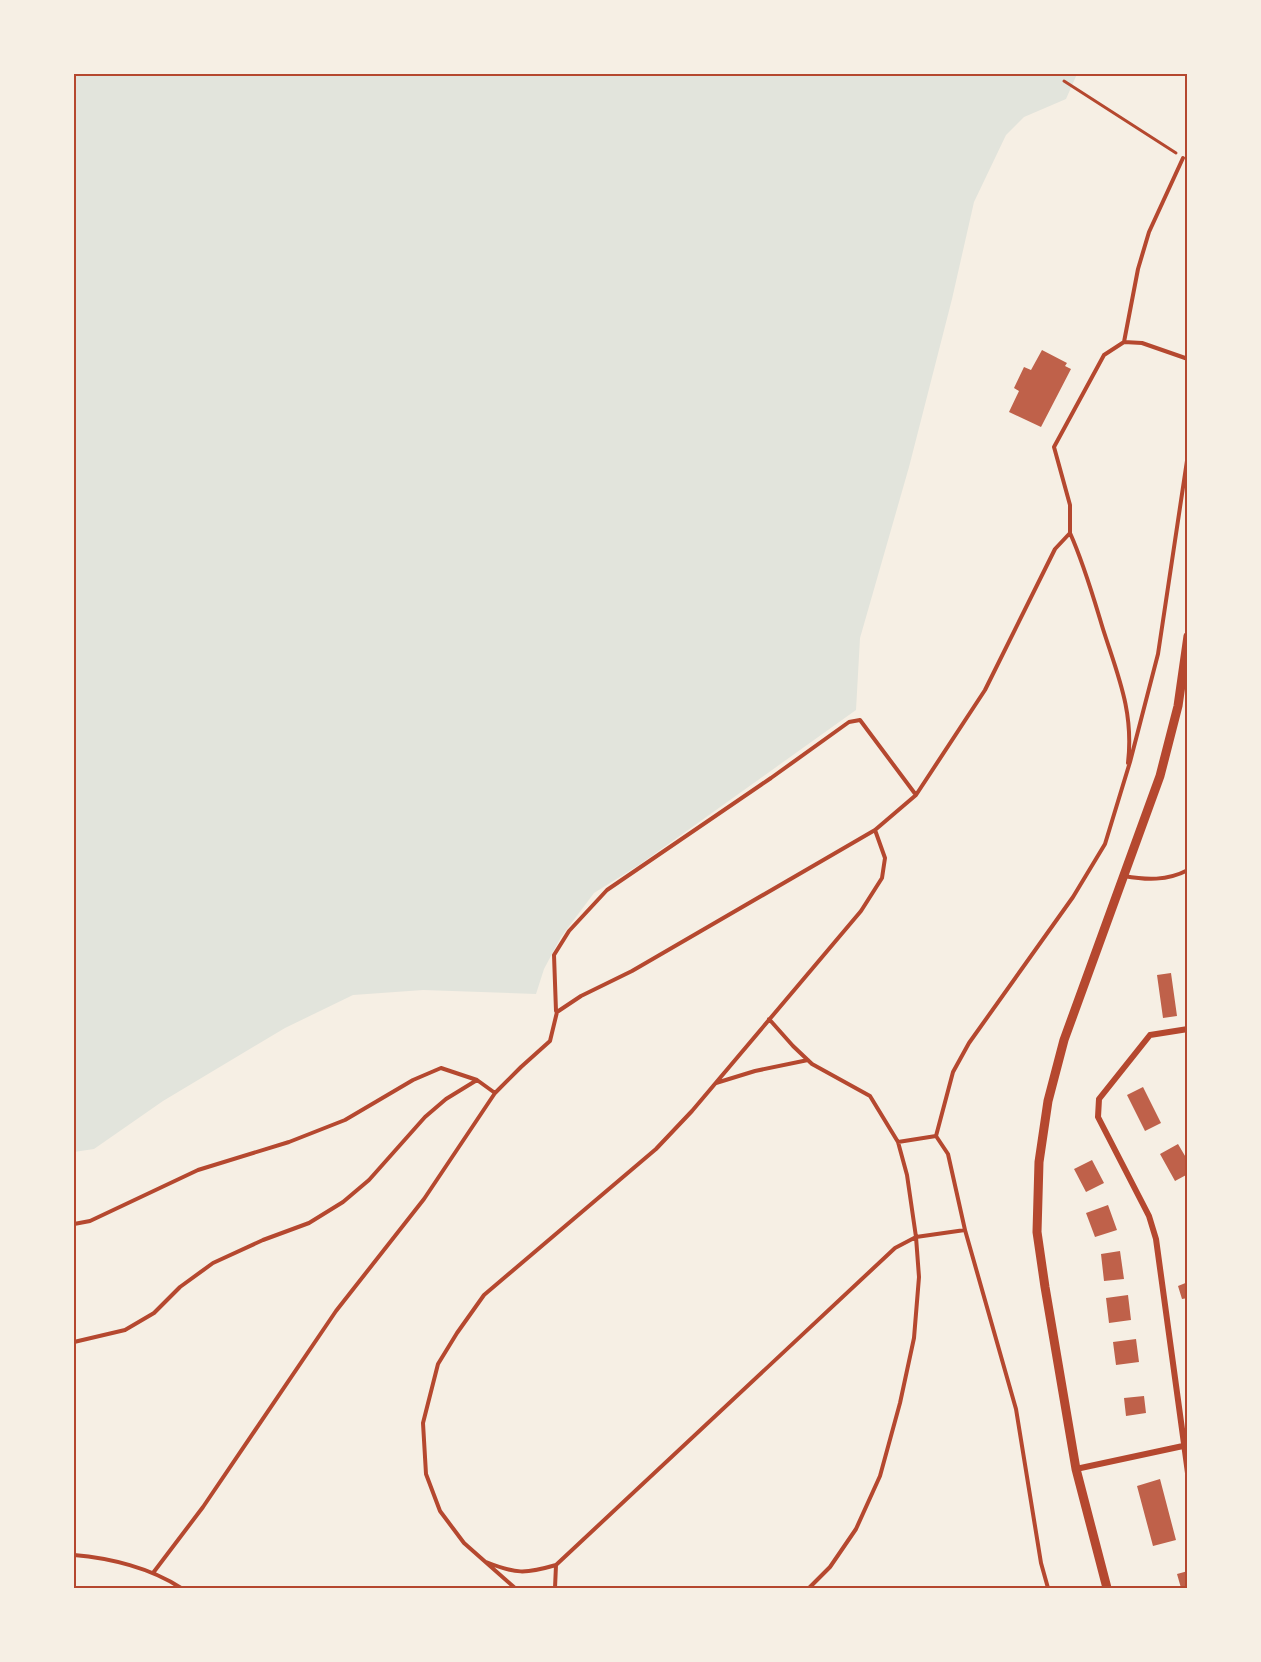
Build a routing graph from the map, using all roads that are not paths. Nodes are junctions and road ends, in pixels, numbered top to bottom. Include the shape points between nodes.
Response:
1 (1183, 158) road end
2 (1124, 342) junction
3 (1188, 359) edge
4 (1188, 454) edge
5 (1070, 533) junction
6 (1188, 636) edge
7 (1127, 774) junction
8 (916, 795) junction
9 (875, 830) junction
10 (1188, 870) edge
11 (1123, 876) junction
12 (556, 1012) junction
13 (769, 1020) junction
14 (1188, 1029) edge
15 (808, 1060) junction
16 (477, 1080) junction
17 (716, 1083) junction
18 (495, 1093) junction
19 (936, 1136) junction
20 (898, 1142) junction
21 (74, 1224) edge
22 (964, 1230) junction
23 (916, 1237) junction
24 (74, 1342) edge
25 (1183, 1446) junction
26 (1076, 1469) junction
27 (1188, 1473) edge
28 (74, 1555) edge
29 (486, 1562) junction
30 (556, 1565) junction
31 (153, 1572) junction
32 (182, 1588) edge
33 (515, 1588) edge
34 (555, 1588) edge
35 (809, 1588) edge
36 (1048, 1588) edge
37 (1107, 1588) edge

1 - 2 lane via 1149,232
2 - 3 lane via 1142,343
2 - 5 lane via 1104,355 1054,447 1070,505
4 - 7 lane via 1158,654
5 - 7 lane via 1128,707
5 - 8 lane via 1055,549 985,690
6 - 11 street via 1178,706 1160,776
7 - 19 lane via 1105,844 953,1072
8 - 9 lane
8 - 12 lane via 860,720 849,722 607,890 569,931 554,955
9 - 12 lane
9 - 13 lane via 885,858 882,878 861,911
10 - 11 lane via 1163,878
11 - 26 street via 1064,1040 1048,1101 1039,1162 1036,1232
12 - 18 lane via 550,1041
13 - 15 lane
13 - 17 lane
14 - 25 street via 1150,1035 1099,1099 1098,1117 1149,1216 1156,1239
15 - 17 lane
15 - 20 lane via 870,1096
16 - 18 lane
16 - 21 lane via 441,1068 345,1120 198,1170 90,1221
16 - 24 lane via 425,1117 369,1180 343,1202 309,1223 213,1263 180,1287 154,1313 125,1330
17 - 29 lane via 656,1149 484,1295 438,1364 423,1423 426,1474 440,1511 464,1543
18 - 31 lane via 424,1199 336,1311 203,1508
19 - 20 lane
19 - 22 lane via 948,1154
20 - 23 lane
22 - 23 lane
22 - 36 lane via 1016,1409
23 - 30 lane via 894,1248
23 - 35 lane via 919,1277 914,1338 880,1476 856,1529 830,1567
25 - 26 street
25 - 27 street
26 - 37 street
28 - 31 lane
29 - 30 lane via 510,1572 532,1572
29 - 33 lane
30 - 34 lane
31 - 32 lane

